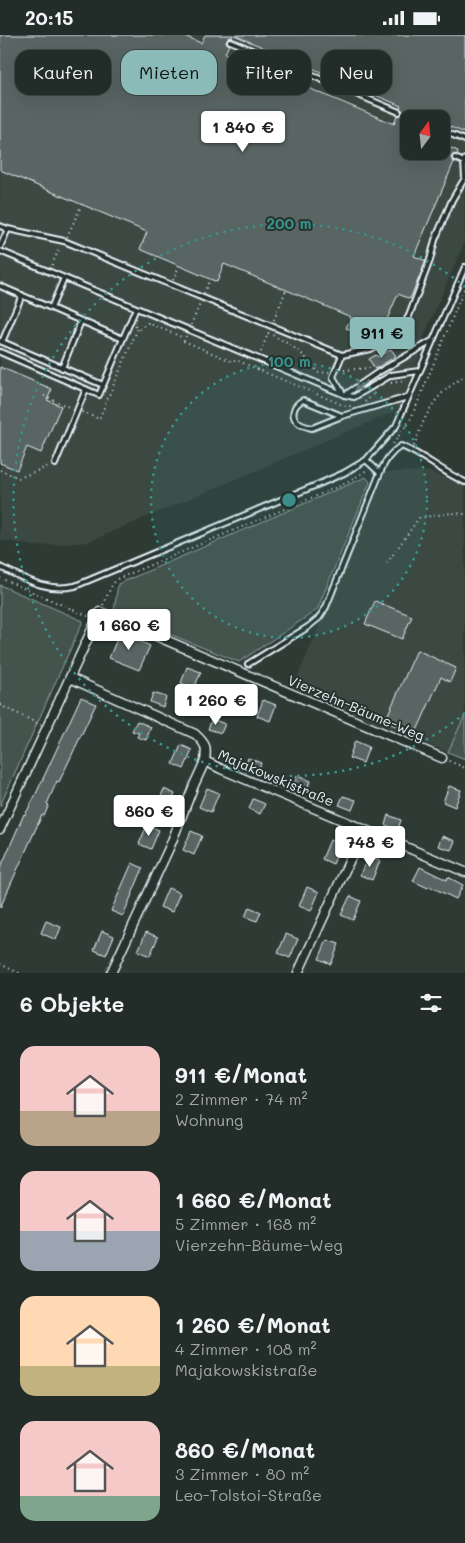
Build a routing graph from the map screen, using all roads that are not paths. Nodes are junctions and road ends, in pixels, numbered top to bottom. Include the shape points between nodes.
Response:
1 (230, 41) dead end
2 (398, 112) dead end
3 (450, 134) edge
4 (465, 140) edge
5 (455, 158) dead end
6 (464, 160) edge
7 (0, 226) edge
8 (8, 229) junction
9 (0, 247) edge
10 (0, 251) edge
11 (465, 267) edge
12 (64, 278) junction
13 (0, 286) edge
14 (22, 295) junction
15 (51, 308) junction
16 (136, 308) junction
17 (81, 321) junction
18 (123, 339) junction
19 (432, 341) junction
20 (1, 342) edge
21 (0, 352) edge
22 (342, 355) junction
23 (62, 368) junction
24 (420, 371) junction
25 (103, 385) junction
26 (86, 389) junction
27 (344, 395) junction
28 (408, 397) junction
29 (342, 416) junction
30 (366, 460) junction
31 (55, 464) road end
32 (380, 473) junction
33 (465, 482) edge
34 (0, 567) edge
35 (248, 665) dead end
36 (70, 678) junction
37 (442, 758) road end
38 (205, 761) junction
39 (0, 829) edge
40 (364, 829) junction
41 (465, 872) edge
42 (111, 973) edge
43 (298, 973) edge

1 - 2 lane
3 - 4 lane
5 - 6 lane
6 - 22 lane via 465,179 452,199 435,240 409,316 398,333 387,341 370,349
7 - 8 lane
8 - 9 lane
8 - 22 lane via 64,241
10 - 12 lane
11 - 19 lane
12 - 15 lane
12 - 16 lane
13 - 14 lane
14 - 15 lane
14 - 20 lane
15 - 17 lane
16 - 18 lane
16 - 27 lane
17 - 18 lane
17 - 23 lane
18 - 25 lane
19 - 24 lane
19 -> 27 lane
20 - 23 lane
21 - 26 lane
22 - 27 lane via 334,377
23 - 25 lane
24 - 27 lane via 391,375 354,397
24 - 28 lane
25 - 26 lane via 99,395
26 - 31 lane
28 - 29 lane
28 - 30 lane via 396,426
29 - 29 lane via 303,401 294,406 293,411 299,424 312,428
30 - 32 lane
30 - 34 lane via 319,484 75,586 49,587
32 - 33 lane via 391,452 401,446
32 - 35 lane via 319,618
36 - 37 street, Vierzehn-Bäume-Weg via 100,612
36 - 38 street, Majakowskistraße via 195,734 207,749
36 - 39 street
38 - 40 street, Majakowskistraße
38 - 42 street
40 - 41 street, Majakowskistraße
40 - 43 street

